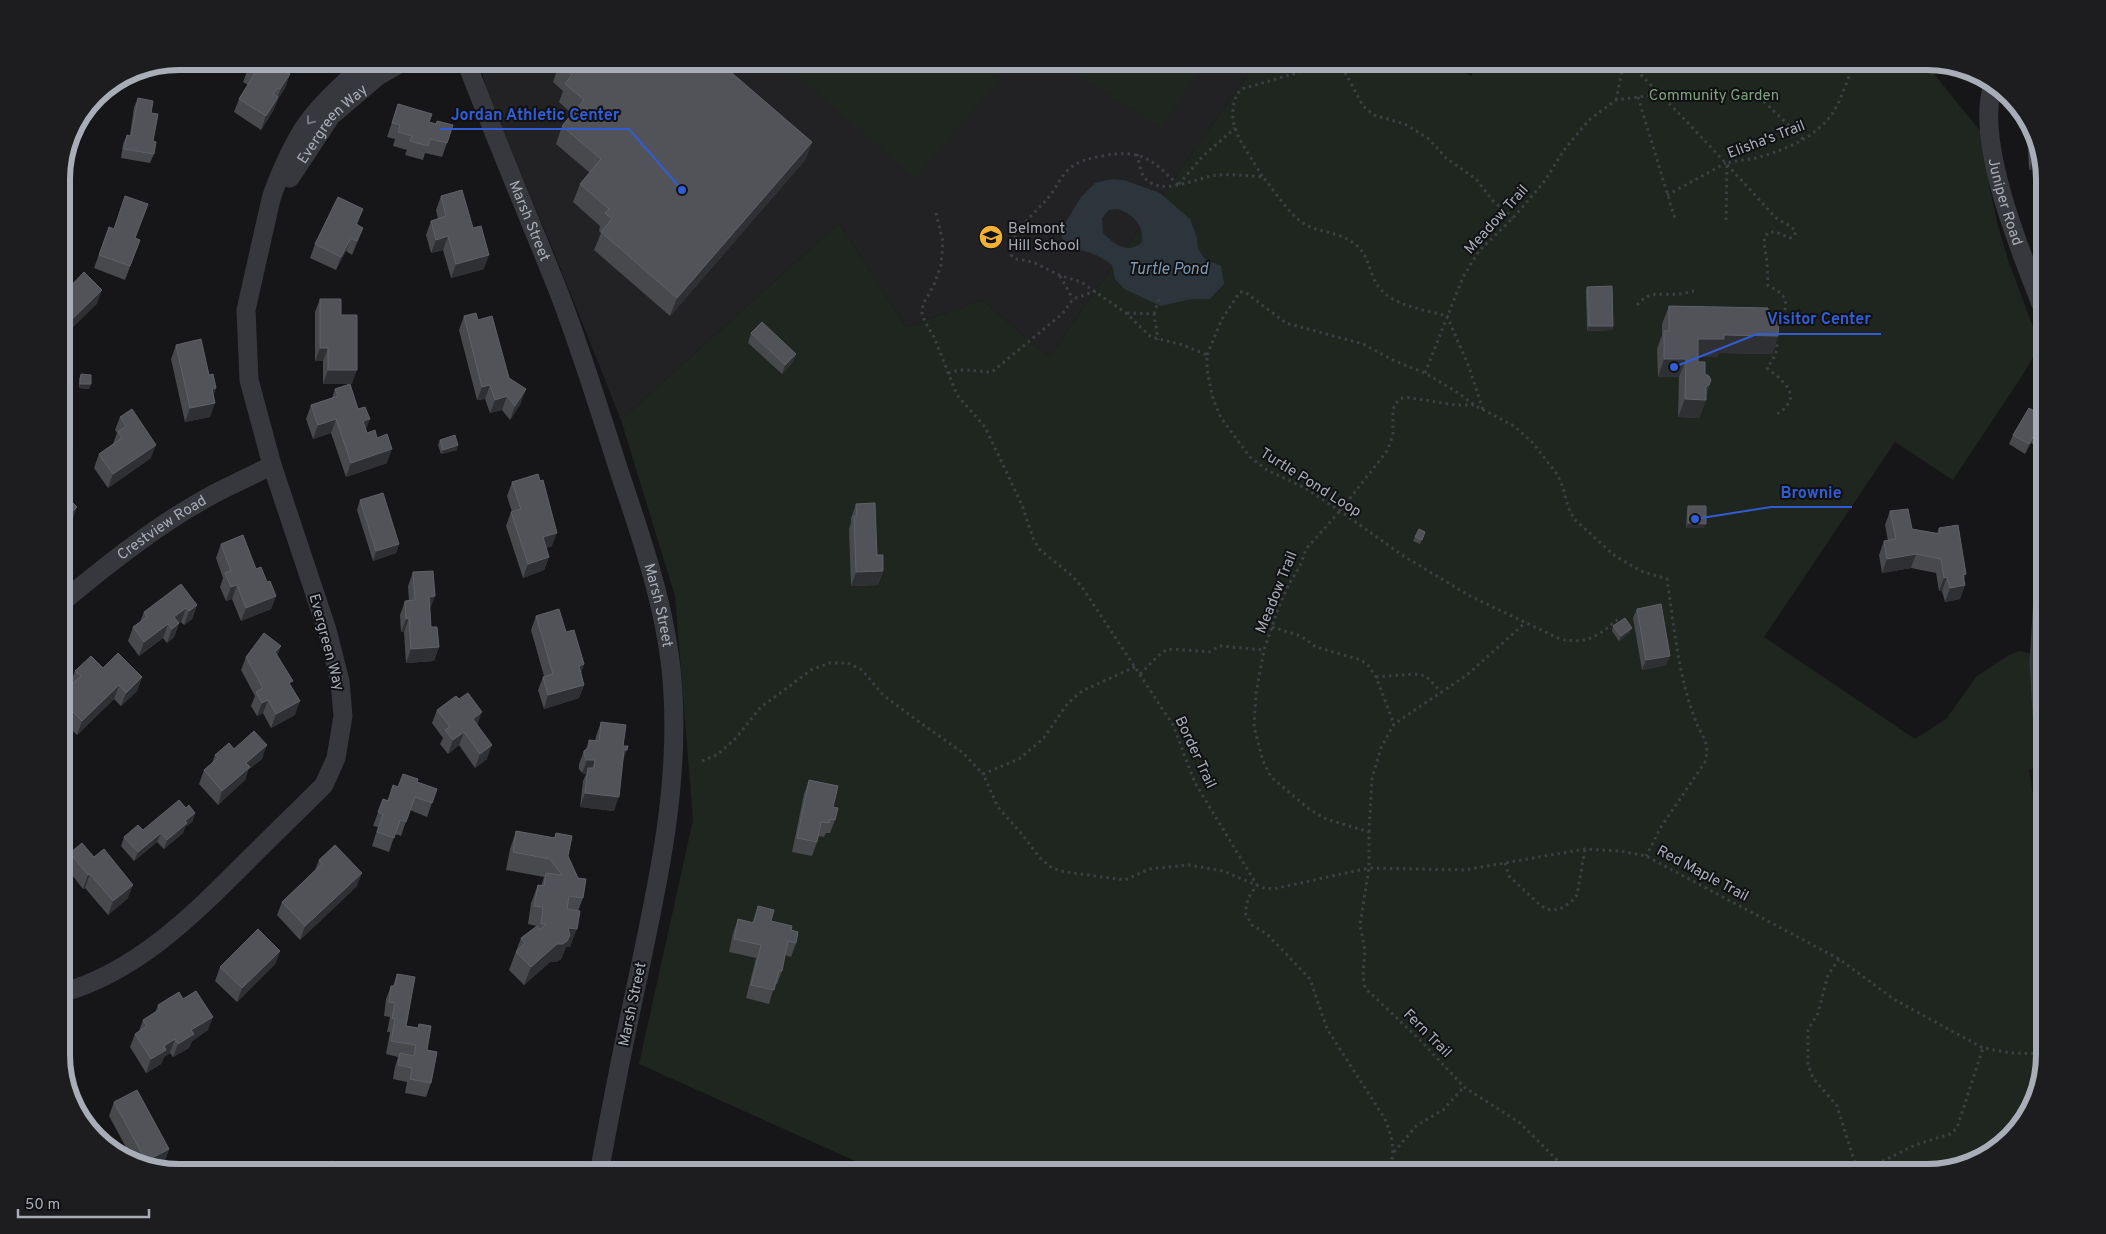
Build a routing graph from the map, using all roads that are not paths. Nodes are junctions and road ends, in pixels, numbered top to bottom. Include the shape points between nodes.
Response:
1 (359, 70) edge
2 (388, 70) edge
3 (470, 70) edge
4 (1991, 92) edge
5 (271, 199) junction
6 (2036, 292) edge
7 (272, 465) junction
8 (70, 596) edge
9 (70, 991) edge
10 (601, 1164) edge

1 -> 5 street, Evergreen Way via 308,122
2 - 5 street, Evergreen Way via 331,116 295,172
3 - 10 street, Marsh Street via 578,344 652,572 671,661 674,758 665,839
4 - 6 street, Juniper Road via 1988,124 1999,179
5 - 7 street, Evergreen Way via 246,310 249,380
7 - 8 street, Crestview Road via 210,496 146,537
7 - 9 street, Evergreen Way via 327,630 340,681 343,716 336,758 324,785 190,918 126,965

